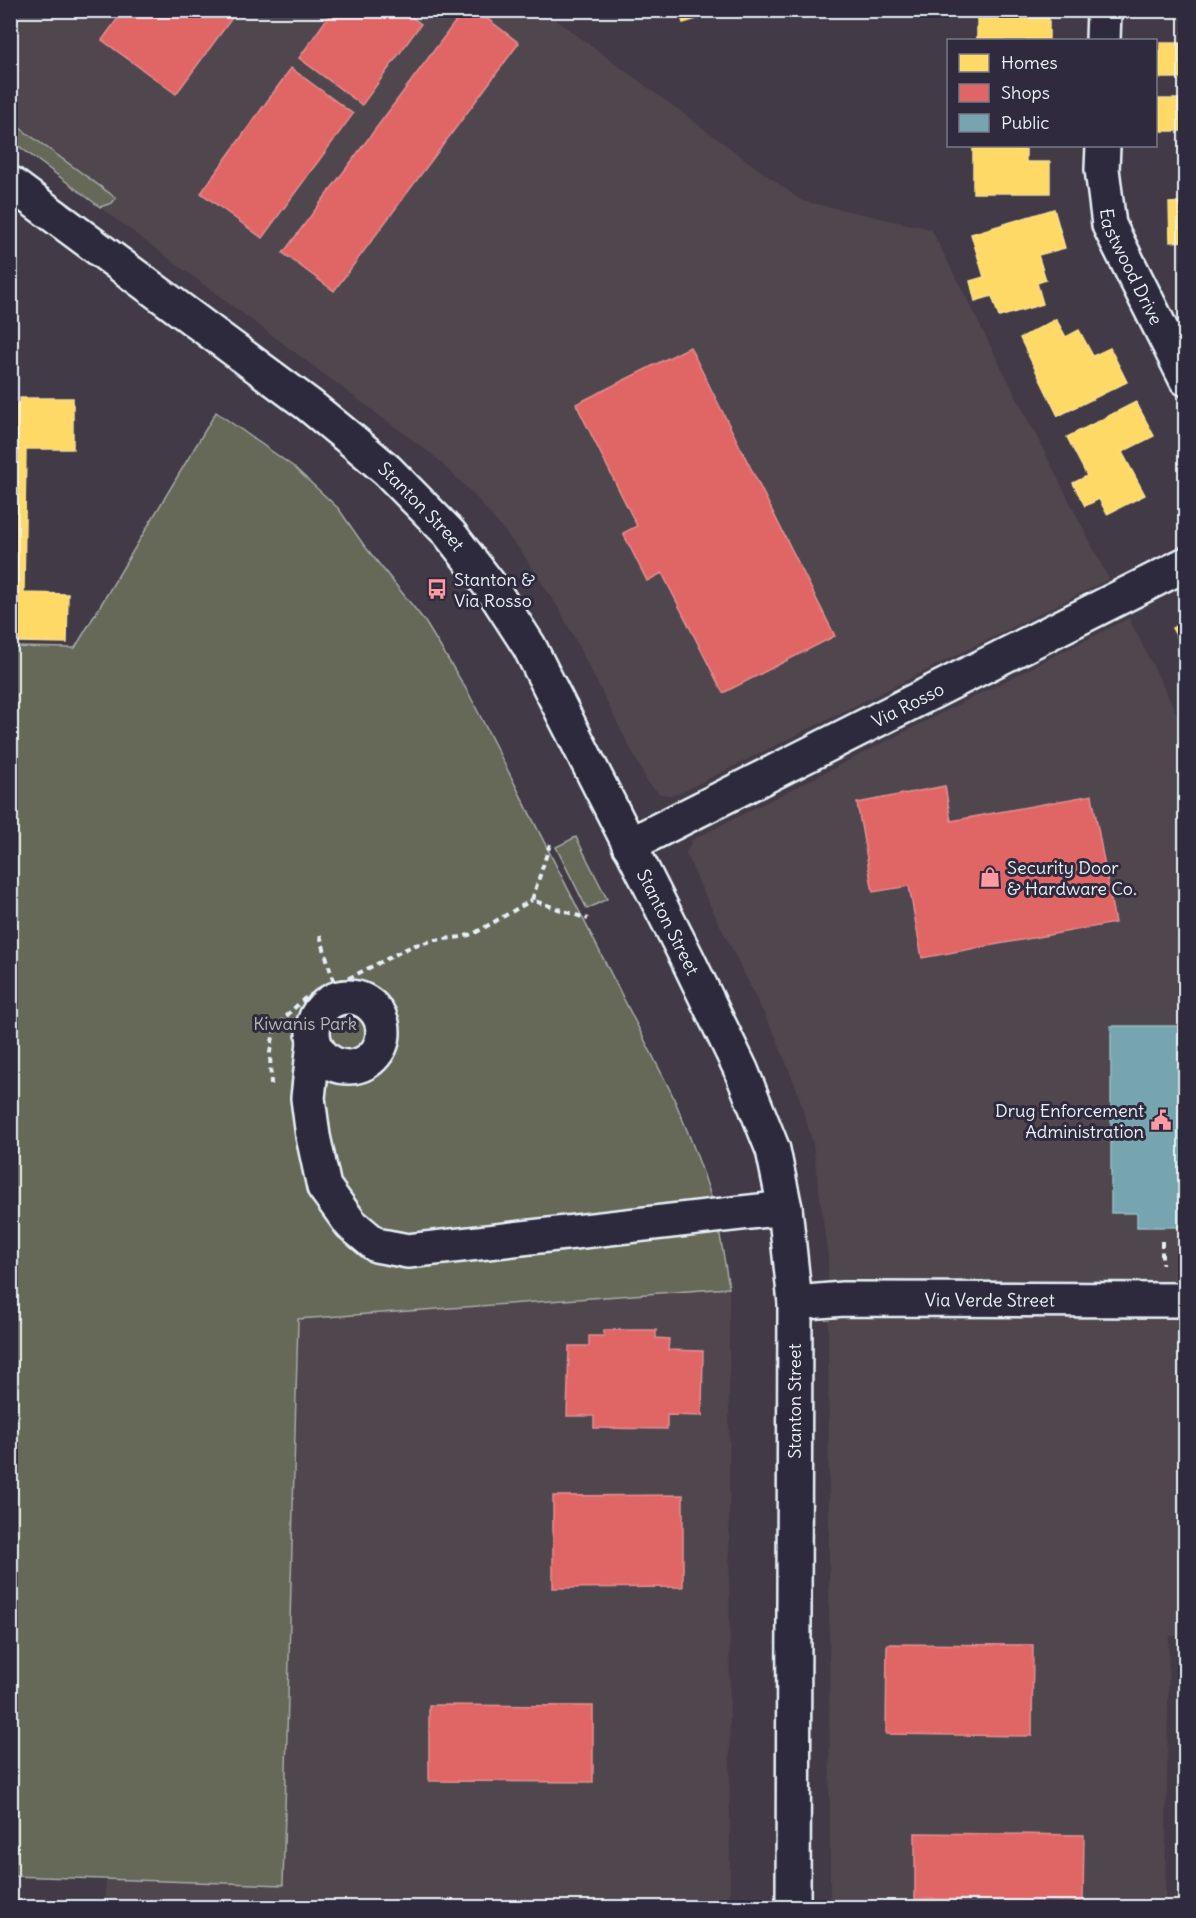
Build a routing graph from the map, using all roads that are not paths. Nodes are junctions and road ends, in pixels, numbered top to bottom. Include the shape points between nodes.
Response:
1 (1104, 10) edge
2 (1104, 39) edge
3 (1103, 147) edge
4 (10, 183) edge
5 (1185, 379) edge
6 (1185, 564) edge
7 (629, 845) junction
8 (314, 1042) dead end
9 (785, 1208) junction
10 (1185, 1300) edge
11 (795, 1303) junction
12 (794, 1908) edge

1 - 2 street
3 - 5 street, Eastwood Drive via 1109,225
4 - 7 street, Stanton Street via 309,405 387,470 449,533 491,587 529,646
6 - 7 street, Via Rosso
7 - 9 street, Stanton Street via 741,1070 773,1150
8 - 9 street via 308,1098 324,1187 351,1224 376,1245 408,1251
9 - 11 street, Stanton Street
10 - 11 street, Via Verde Street via 843,1299
11 - 12 street, Stanton Street

